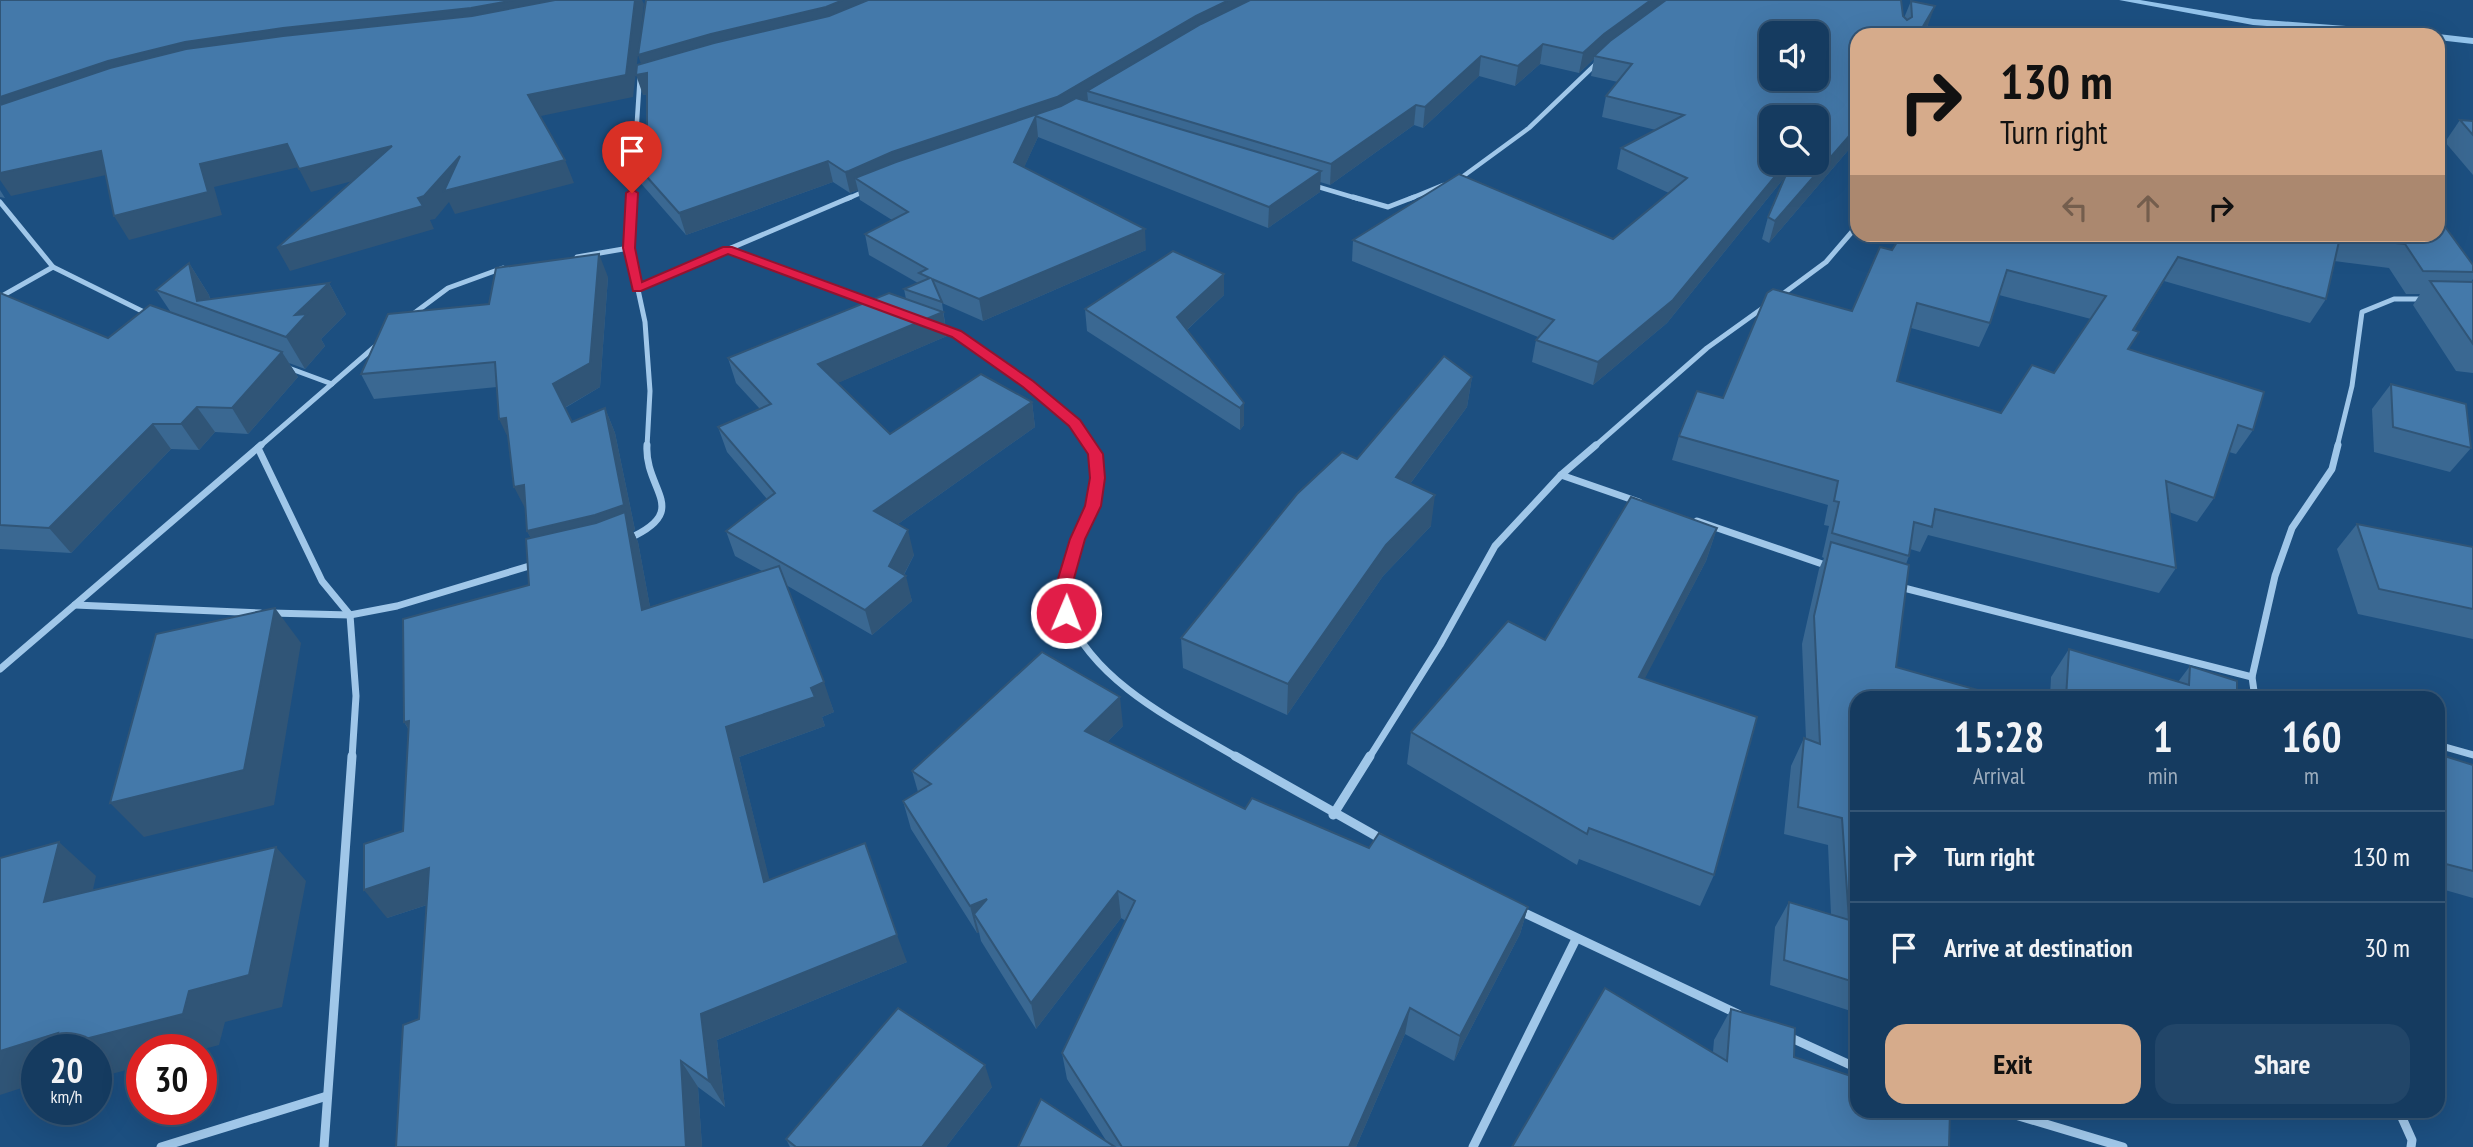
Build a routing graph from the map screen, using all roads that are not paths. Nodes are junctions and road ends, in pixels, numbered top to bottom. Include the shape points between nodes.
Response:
1 (1603, 57) edge
2 (640, 68) edge
3 (652, 77) edge
4 (639, 81) junction
5 (1311, 185) edge
6 (873, 188) edge
7 (0, 202) edge
8 (1850, 234) edge
9 (629, 248) junction
10 (727, 250) junction
11 (566, 258) edge
12 (53, 267) junction
13 (515, 267) edge
14 (637, 288) junction
15 (0, 297) edge
16 (2434, 299) edge
17 (879, 306) edge
18 (156, 318) edge
19 (399, 325) edge
20 (931, 325) edge
21 (390, 334) edge
22 (281, 365) edge
23 (332, 384) junction
24 (258, 448) junction
25 (1561, 475) junction
26 (1650, 506) edge
27 (1689, 519) edge
28 (623, 541) edge
29 (545, 561) edge
30 (1842, 570) edge
31 (1894, 586) edge
32 (75, 605) junction
33 (350, 615) junction
34 (0, 669) edge
35 (2252, 677) junction
36 (2254, 691) edge
37 (2445, 747) edge
38 (2473, 755) edge
39 (1333, 815) junction
40 (1394, 846) edge
41 (1515, 908) edge
42 (1576, 939) junction
43 (1746, 1018) edge
44 (1783, 1034) edge
45 (1850, 1065) edge
46 (327, 1096) junction
47 (2026, 1118) edge
48 (2402, 1118) edge
49 (161, 1147) edge
50 (324, 1147) edge
51 (1473, 1147) edge
52 (2123, 1147) edge
53 (2412, 1147) edge

1 - 5 street via 1529,128 1468,175 1388,207
2 - 4 street
3 - 4 street
4 - 9 street
6 - 10 street
7 - 12 street
8 - 25 street via 1826,262 1707,348
9 - 11 street
9 - 14 street
10 - 14 street
10 - 17 street
12 - 15 street
12 - 18 street
13 - 19 street via 448,288
14 - 28 street via 645,323 650,391 646,457 663,504 660,519
16 - 35 street via 2394,299 2362,312 2352,386 2332,469 2292,528 2275,576
20 - 39 street via 957,334 1028,384 1074,423 1096,454 1093,506 1077,539 1065,582 1066,613 1095,659 1152,707
21 - 23 street
22 - 23 street
23 - 24 street
24 - 32 street
24 - 33 street via 322,581
25 - 26 street
25 - 39 street via 1495,546 1440,645
27 - 30 street
29 - 33 street via 397,606
31 - 35 street
32 - 33 street
32 - 34 street
33 - 46 street via 356,696
35 - 36 street
37 - 38 street
39 - 40 street
41 - 42 street
42 - 43 street
42 - 51 street
44 - 45 street
46 - 49 street
46 - 50 street
47 - 52 street
48 - 53 street

